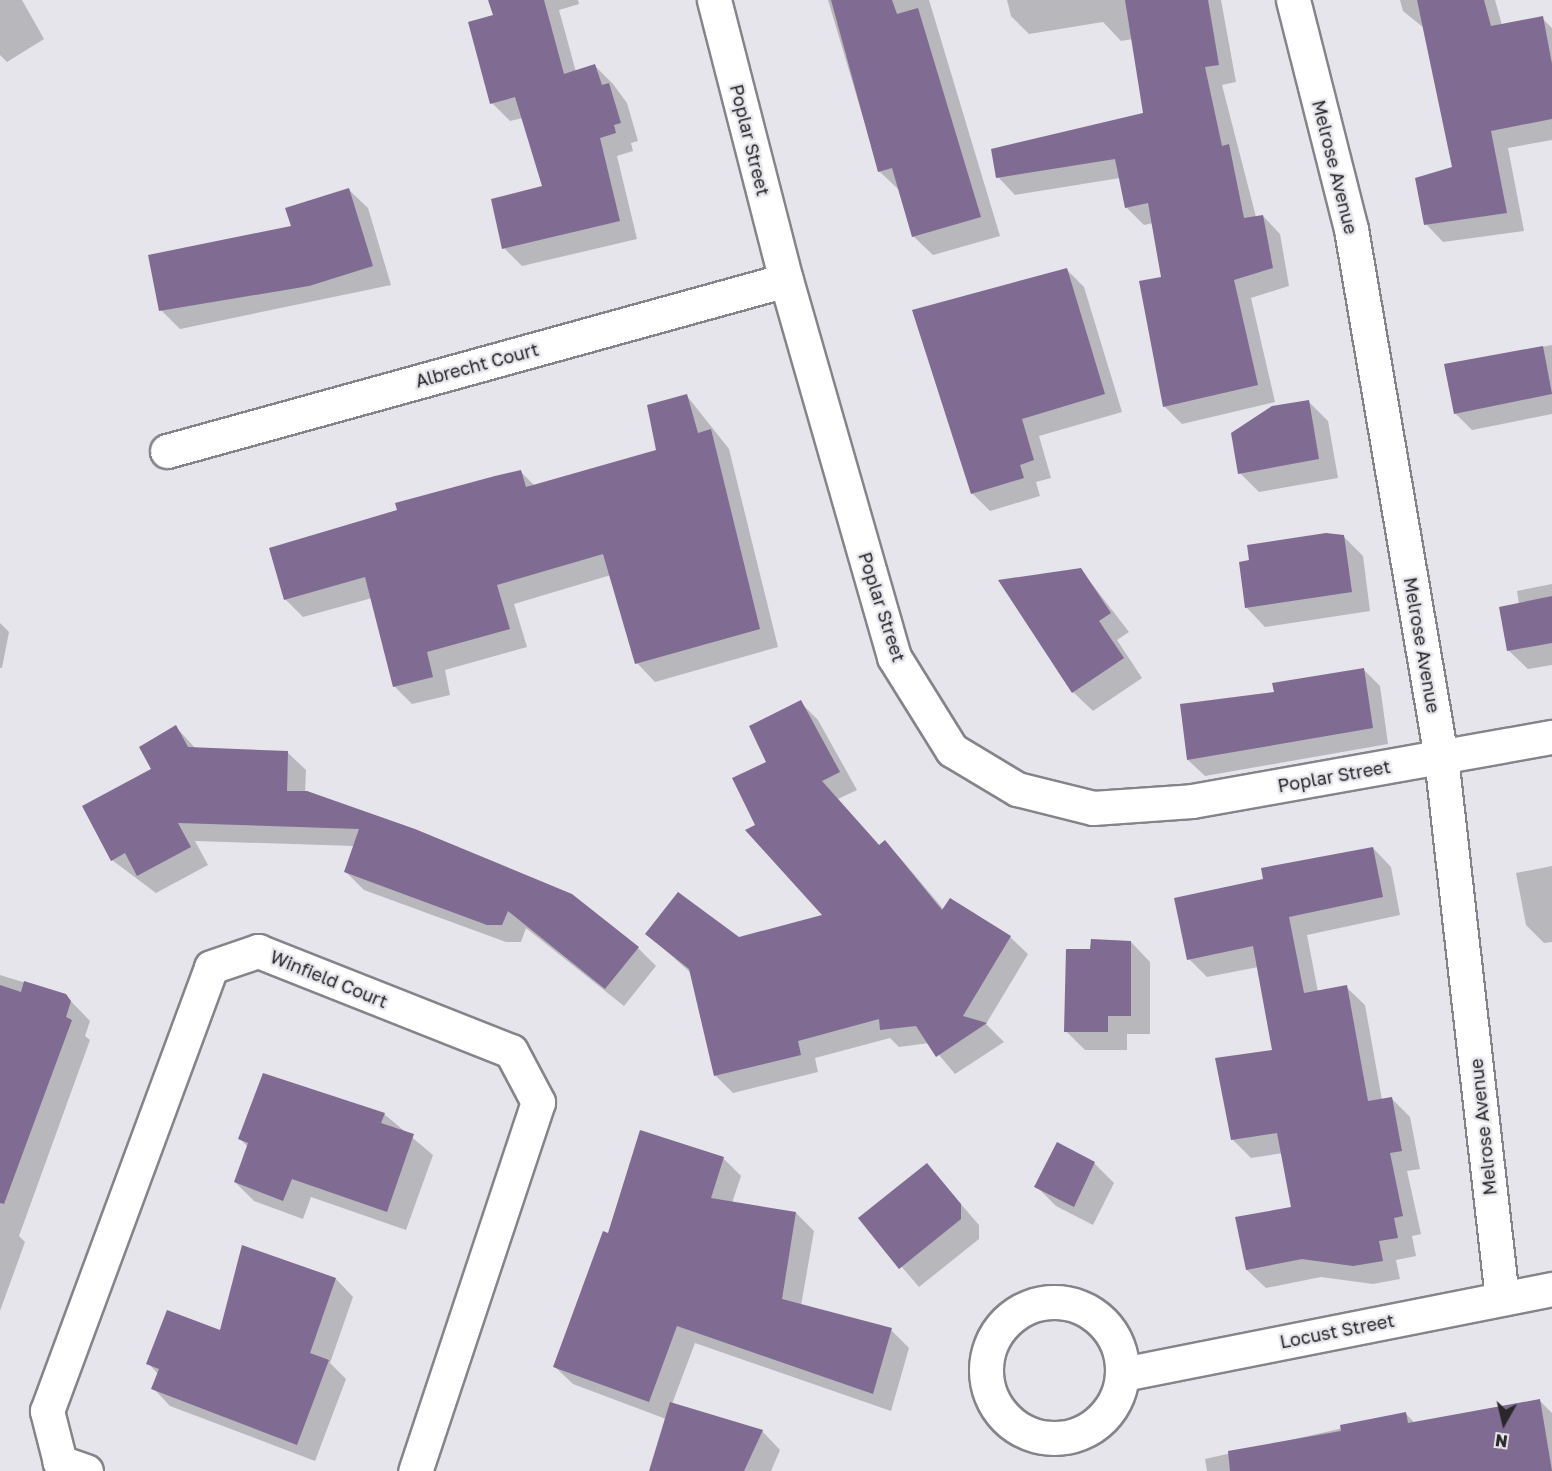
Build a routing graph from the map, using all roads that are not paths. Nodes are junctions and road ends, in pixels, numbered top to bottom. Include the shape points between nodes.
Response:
1 (714, 0) edge
2 (1293, 0) edge
3 (786, 280) junction
4 (167, 451) dead end
5 (1552, 737) edge
6 (1441, 756) junction
7 (1552, 1289) edge
8 (1502, 1298) junction
9 (1123, 1374) junction
10 (86, 1471) edge
11 (415, 1471) edge

1 - 3 street, Poplar Street
2 - 6 street, Melrose Avenue via 1351,229
3 - 4 street, Albrecht Court
3 - 6 street, Poplar Street via 894,657 952,750 1017,789 1093,807 1192,801
5 - 6 street, Poplar Street
6 - 8 street, Melrose Avenue
7 - 8 street, Locust Street
8 - 9 street, Locust Street
9 - 9 street via 1120,1350 1109,1329 1092,1312 1071,1303 1023,1308 991,1342 986,1366 999,1410 1016,1426 1062,1438 1085,1431 1104,1417
10 - 11 street, Winfield Court via 60,1462 47,1411 211,967 258,951 511,1051 538,1101

